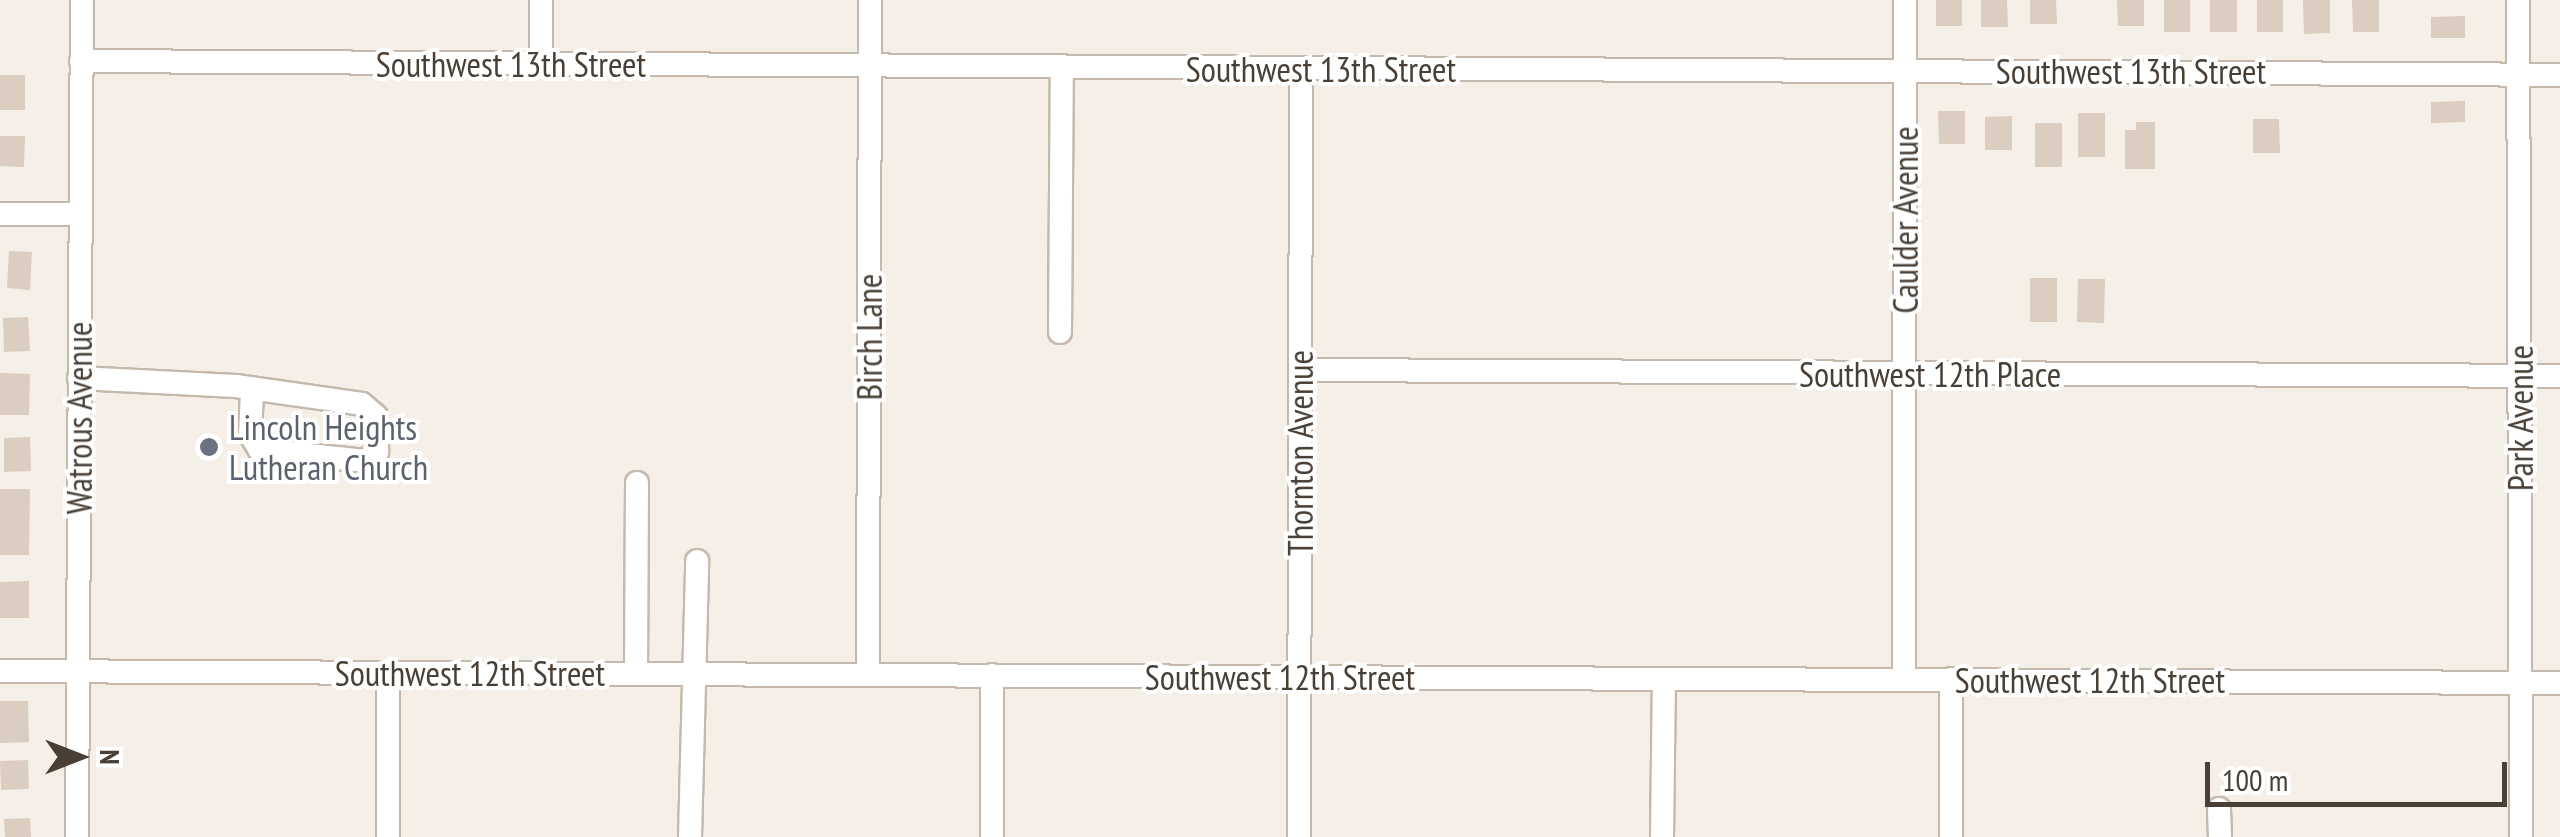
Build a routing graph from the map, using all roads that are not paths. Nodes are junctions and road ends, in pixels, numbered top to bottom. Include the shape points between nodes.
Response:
1 (82, 0) edge
2 (541, 0) edge
3 (870, 0) edge
4 (1905, 0) edge
5 (2518, 0) edge
6 (82, 62) junction
7 (541, 64) junction
8 (869, 66) junction
9 (1062, 68) junction
10 (1301, 69) junction
11 (1905, 70) junction
12 (2518, 72) junction
13 (2560, 75) edge
14 (0, 214) edge
15 (80, 214) junction
16 (1060, 332) dead end
17 (1300, 370) junction
18 (1904, 375) junction
19 (2520, 376) junction
20 (2560, 376) edge
21 (80, 378) junction
22 (252, 393) junction
23 (637, 482) dead end
24 (697, 561) dead end
25 (0, 671) edge
26 (78, 671) junction
27 (388, 672) junction
28 (636, 674) junction
29 (690, 674) junction
30 (868, 674) junction
31 (992, 675) junction
32 (1300, 677) junction
33 (1664, 679) junction
34 (1904, 679) junction
35 (1951, 679) junction
36 (2521, 683) junction
37 (2560, 683) edge
38 (2220, 809) dead end
39 (77, 837) edge
40 (388, 837) edge
41 (690, 837) edge
42 (992, 837) edge
43 (1299, 837) edge
44 (1662, 837) edge
45 (1951, 837) edge
46 (2220, 837) edge
47 (2521, 837) edge

1 - 6 street, Watrous Avenue
2 - 7 street
3 - 8 street, Birch Lane
4 - 11 street, Caulder Avenue
5 - 12 street, Park Avenue
6 - 7 street, Southwest 13th Street
6 - 15 street, Watrous Avenue
7 - 8 street, Southwest 13th Street
8 - 9 street, Southwest 13th Street
8 - 30 street, Birch Lane
9 - 10 street, Southwest 13th Street
9 - 16 street
10 - 11 street, Southwest 13th Street
10 - 17 street, Thornton Avenue
11 - 12 street, Southwest 13th Street
11 - 18 street, Caulder Avenue
12 - 13 street, Southwest 13th Street
12 - 19 street, Park Avenue
14 - 15 street
15 - 21 street, Watrous Avenue
17 - 18 street, Southwest 12th Place
17 - 32 street, Thornton Avenue
18 - 19 street, Southwest 12th Place
18 - 34 street, Caulder Avenue
19 - 20 street, Southwest 12th Place
19 - 36 street, Park Avenue
21 - 22 street via 236,386
21 - 26 street, Watrous Avenue
22 - 22 street via 371,408 376,452 366,461 260,450 250,434
23 - 28 street
24 - 29 street
25 - 26 street, Southwest 12th Street
26 - 27 street, Southwest 12th Street
26 - 39 street, Watrous Avenue
27 - 28 street, Southwest 12th Street
27 - 40 street
28 - 29 street, Southwest 12th Street
29 - 30 street, Southwest 12th Street
29 - 41 street
30 - 31 street, Southwest 12th Street
31 - 32 street, Southwest 12th Street
31 - 42 street
32 - 33 street, Southwest 12th Street
32 - 43 street, Thornton Avenue
33 - 34 street, Southwest 12th Street
33 - 44 street
34 - 35 street, Southwest 12th Street
35 - 36 street, Southwest 12th Street
35 - 45 street
36 - 37 street, Southwest 12th Street
36 - 47 street, Park Avenue
38 - 46 street

